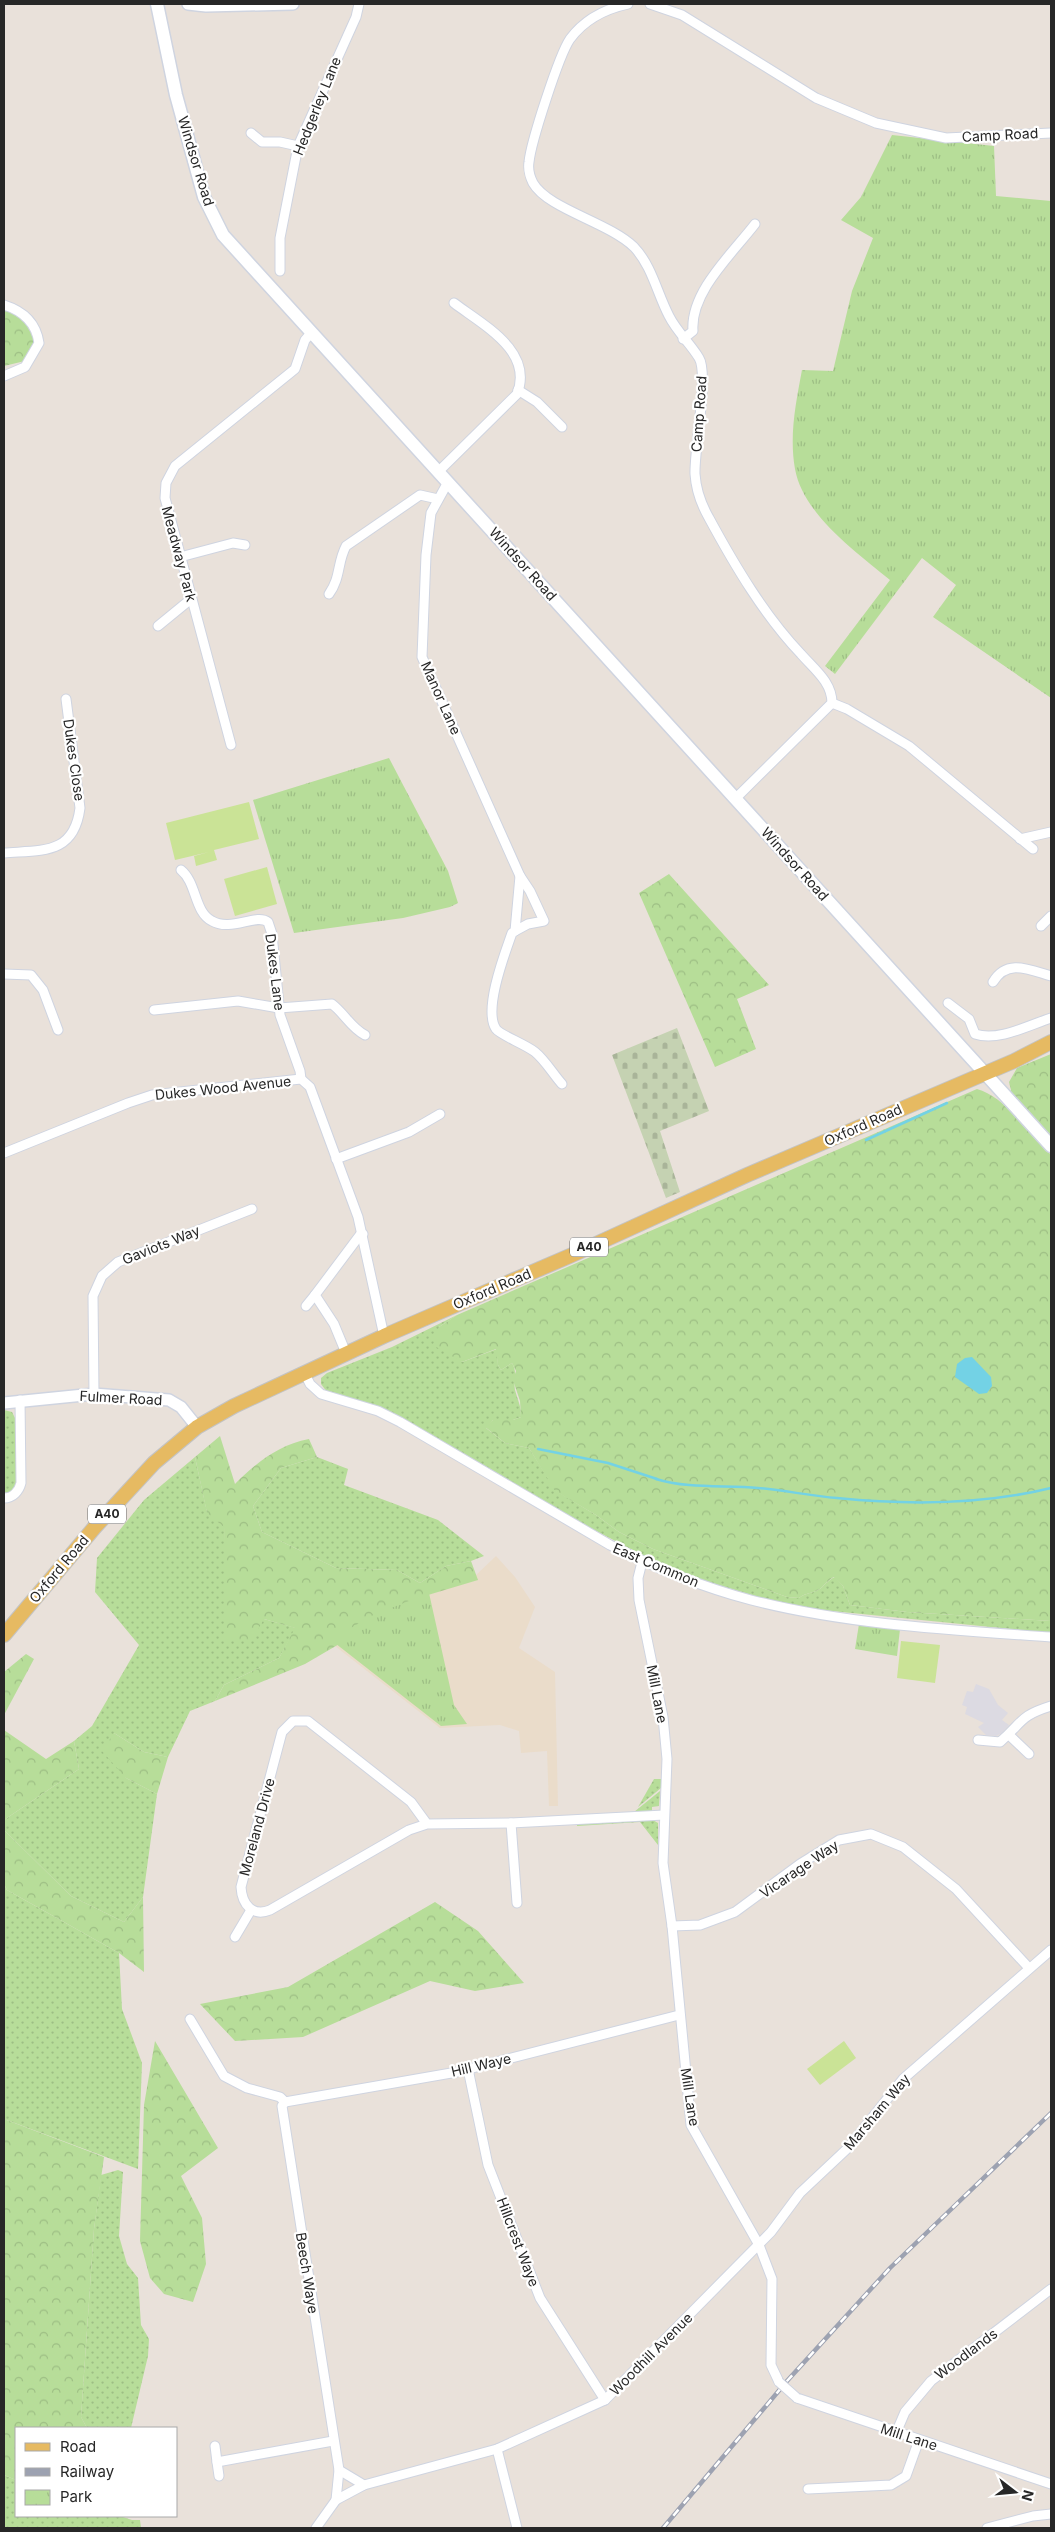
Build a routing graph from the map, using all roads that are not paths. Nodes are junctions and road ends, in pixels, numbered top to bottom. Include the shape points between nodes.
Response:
1 (157, 4) edge
2 (188, 4) edge
3 (293, 4) edge
4 (359, 4) edge
5 (628, 4) edge
6 (650, 4) edge
7 (254, 5) edge
8 (251, 133) dead end
9 (1051, 133) edge
10 (298, 146) junction
11 (755, 224) dead end
12 (280, 271) dead end
13 (454, 303) dead end
14 (4, 305) edge
15 (312, 332) junction
16 (683, 339) junction
17 (4, 376) edge
18 (518, 390) junction
19 (562, 427) dead end
20 (439, 471) junction
21 (448, 482) junction
22 (438, 499) junction
23 (245, 545) dead end
24 (180, 558) junction
25 (330, 594) dead end
26 (191, 599) junction
27 (158, 626) dead end
28 (66, 699) dead end
29 (832, 703) junction
30 (231, 745) dead end
31 (736, 798) junction
32 (1051, 832) edge
33 (1020, 839) junction
34 (1033, 849) dead end
35 (4, 853) edge
36 (181, 870) dead end
37 (520, 876) junction
38 (1051, 916) edge
39 (1041, 926) dead end
40 (515, 932) junction
41 (4, 974) edge
42 (1051, 976) edge
43 (993, 982) dead end
44 (948, 1003) dead end
45 (279, 1008) junction
46 (154, 1010) dead end
47 (1051, 1018) edge
48 (58, 1030) dead end
49 (365, 1035) dead end
50 (1051, 1042) edge
51 (984, 1073) junction
52 (301, 1079) junction
53 (562, 1084) dead end
54 (440, 1114) dead end
55 (1051, 1146) edge
56 (4, 1153) edge
57 (336, 1158) junction
58 (252, 1209) dead end
59 (363, 1234) junction
60 (315, 1295) junction
61 (306, 1306) dead end
62 (384, 1336) junction
63 (346, 1353) junction
64 (304, 1372) junction
65 (94, 1394) junction
66 (20, 1400) junction
67 (4, 1403) edge
68 (197, 1427) junction
69 (4, 1498) edge
70 (642, 1562) junction
71 (4, 1635) edge
72 (1051, 1638) edge
73 (1051, 1706) edge
74 (1009, 1735) junction
75 (978, 1740) dead end
76 (1029, 1754) dead end
77 (664, 1815) junction
78 (511, 1823) junction
79 (427, 1824) junction
80 (517, 1903) dead end
81 (251, 1910) junction
82 (672, 1926) junction
83 (235, 1937) dead end
84 (1051, 1950) edge
85 (1029, 1968) junction
86 (679, 2015) junction
87 (190, 2019) dead end
88 (468, 2069) junction
89 (283, 2104) junction
90 (759, 2245) junction
91 (1051, 2289) edge
92 (605, 2400) junction
93 (896, 2433) junction
94 (919, 2440) junction
95 (333, 2441) junction
96 (214, 2446) dead end
97 (497, 2449) junction
98 (217, 2462) junction
99 (339, 2470) junction
100 (219, 2476) dead end
101 (1050, 2480) edge
102 (364, 2485) junction
103 (808, 2489) dead end
104 (336, 2500) junction
105 (1051, 2514) edge
106 (316, 2528) edge
107 (518, 2528) edge
108 (987, 2528) edge

1 - 15 main road, Windsor Road via 176,95 204,197 223,235
2 - 7 street
3 - 7 street
4 - 10 street, Hedgerley Lane
5 - 16 street, Camp Road via 602,12 587,22 568,44 532,147 530,173 546,197 610,230 634,248 652,274 668,316
6 - 9 street, Camp Road via 682,15 816,98 876,123 946,138
8 - 10 street via 262,142
10 - 12 street, Hedgerley Lane via 280,238
11 - 16 street via 702,293 693,312 693,331
13 - 18 street via 491,330 512,351 520,368
14 - 17 street via 23,314 33,324 39,343 25,367
15 - 20 main road, Windsor Road
15 - 24 street, Meadway Park via 305,340 295,369 175,466 166,483 165,498
16 - 29 street, Camp Road via 702,365 695,474 698,497 772,621 828,684
18 - 19 street via 537,402
18 - 20 street
20 - 21 main road, Windsor Road
21 - 22 street, Manor Lane
21 - 31 main road, Windsor Road
22 - 25 street via 420,495 346,546 337,583
22 - 37 street, Manor Lane via 431,513 426,555 422,657
23 - 24 street via 233,543
24 - 26 street, Meadway Park
26 - 27 street
26 - 30 street, Meadway Park
28 - 35 street, Dukes Close via 80,808 78,825 68,841 50,850
29 - 31 street
29 - 33 street via 847,708 909,746
31 - 51 main road, Windsor Road
32 - 33 street
33 - 34 street
36 - 45 street, Dukes Lane via 189,879 204,916 210,920 229,926 260,919 268,922
37 - 40 street, Manor Lane
37 - 40 street, Manor Lane via 544,921 528,924
38 - 39 street
40 - 53 street, Manor Lane via 505,953 492,1003 492,1021 497,1030 537,1053
41 - 48 street via 30,975 37,981
42 - 43 street via 1026,968 1008,968
44 - 47 street via 969,1019 975,1034 983,1037
45 - 46 street via 238,1001
45 - 49 street via 332,1004 356,1030
45 - 52 street, Dukes Lane
50 - 51 main road, Oxford Road / A40
51 - 55 main road, Windsor Road
51 - 62 main road, Oxford Road / A40
52 - 56 street, Dukes Wood Avenue via 152,1095
52 - 57 street, Dukes Wood Avenue via 310,1087
54 - 57 street via 408,1132
57 - 59 street, Dukes Wood Avenue
58 - 65 street, Gaviots Way via 118,1262 102,1276 92,1296
59 - 60 street
59 - 62 street, Dukes Wood Avenue
60 - 61 street
60 - 63 street via 334,1324
62 - 63 main road, Oxford Road / A40
63 - 64 main road, Oxford Road / A40
64 - 68 main road, Oxford Road / A40
64 - 70 street, East Common via 310,1384 321,1394 378,1411 400,1422
65 - 66 street, Fulmer Road
65 - 68 street, Fulmer Road via 169,1400 181,1407
66 - 67 street, Fulmer Road
66 - 69 street via 21,1483 14,1494
68 - 71 main road, Oxford Road / A40 via 154,1463
70 - 72 street, East Common via 716,1590 784,1608 898,1624
70 - 77 street, Mill Lane via 638,1578 639,1600 667,1759
73 - 74 street via 1021,1719
74 - 75 street via 1000,1742
74 - 76 street
77 - 78 street
77 - 82 street, Mill Lane via 663,1863
78 - 79 street
78 - 80 street
79 - 81 street via 410,1830 270,1910 261,1913
79 - 81 street, Moreland Drive via 411,1802 330,1738 308,1721 293,1720 282,1732 240,1887 241,1897
81 - 83 street
82 - 85 street, Vicarage Way via 700,1925 735,1912 839,1840 871,1834 903,1847 956,1889
82 - 86 street, Mill Lane
84 - 85 street, Marsham Way
85 - 90 street, Marsham Way via 903,2079 849,2147 800,2193
86 - 88 street, Hill Waye
86 - 90 street, Mill Lane via 691,2125
87 - 89 street via 224,2076 247,2088 280,2098
88 - 89 street, Hill Waye
88 - 92 street, Hillcrest Waye via 488,2165 540,2298
89 - 95 street, Beech Waye
90 - 92 street, Woodhill Avenue
90 - 93 street, Mill Lane, bridge via 772,2279 771,2365 779,2382 797,2398
91 - 93 street, Woodlands via 930,2381 905,2412
92 - 97 street, Woodhill Avenue
93 - 94 street, Mill Lane
94 - 101 street, Mill Lane
94 - 103 street via 906,2476 891,2485
95 - 98 street
95 - 99 street, Beech Waye
96 - 98 street
97 - 102 street, Woodhill Avenue
97 - 107 street
98 - 100 street
99 - 102 street
99 - 104 street, Beech Waye
102 - 104 street, Woodhill Avenue
104 - 106 street, Woodhill Avenue
105 - 108 street

